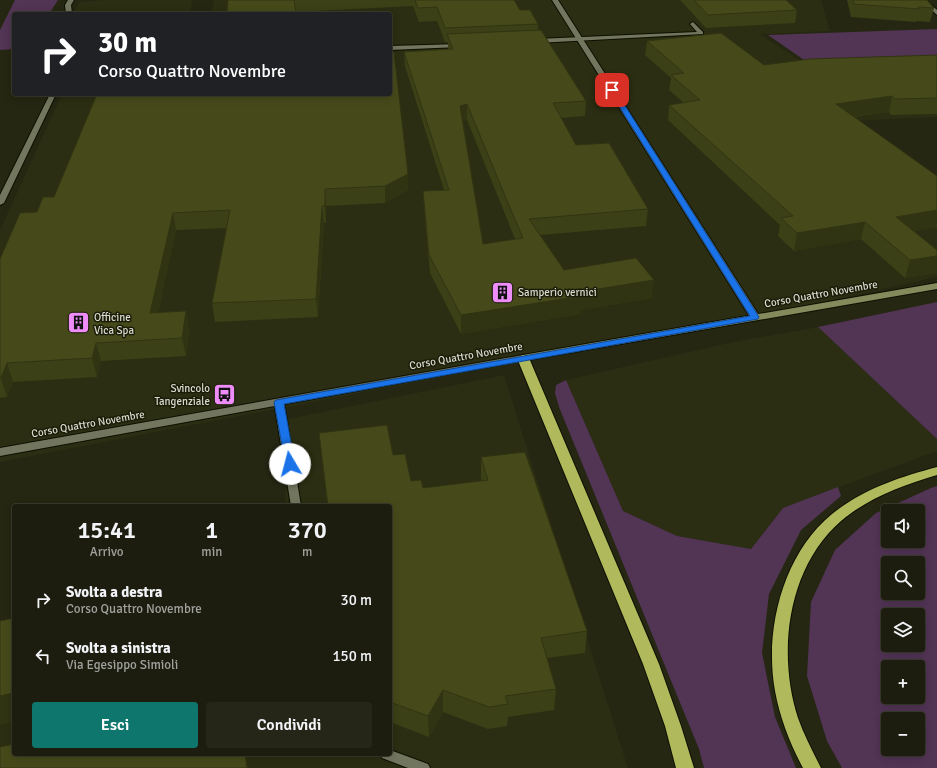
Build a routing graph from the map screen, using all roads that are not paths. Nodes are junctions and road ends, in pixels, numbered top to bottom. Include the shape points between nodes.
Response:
1 (72, 0) edge
2 (555, 0) edge
3 (923, 0) edge
4 (69, 12) edge
5 (937, 13) edge
6 (693, 24) dead end
7 (580, 39) junction
8 (532, 42) edge
9 (469, 45) edge
10 (392, 48) edge
11 (52, 96) edge
12 (0, 203) edge
13 (937, 286) edge
14 (755, 317) junction
15 (523, 358) junction
16 (279, 402) junction
17 (0, 452) edge
18 (937, 471) edge
19 (296, 504) edge
20 (392, 756) edge
21 (423, 768) edge
22 (685, 768) edge
23 (812, 768) edge

1 - 4 street via 68,5
2 - 7 street
3 - 5 lane
6 - 7 lane via 701,33
7 - 8 lane
7 - 14 street
9 - 10 lane
11 - 12 street
13 - 14 main road, Corso Quattro Novembre
14 - 15 main road, Corso Quattro Novembre
15 - 16 street, Corso Quattro Novembre
15 - 22 highway via 660,688
16 - 17 street, Corso Quattro Novembre
16 - 19 lane
18 - 23 highway via 901,482 867,497 835,518 811,545 793,578 783,616 780,665 789,715
20 - 21 lane

